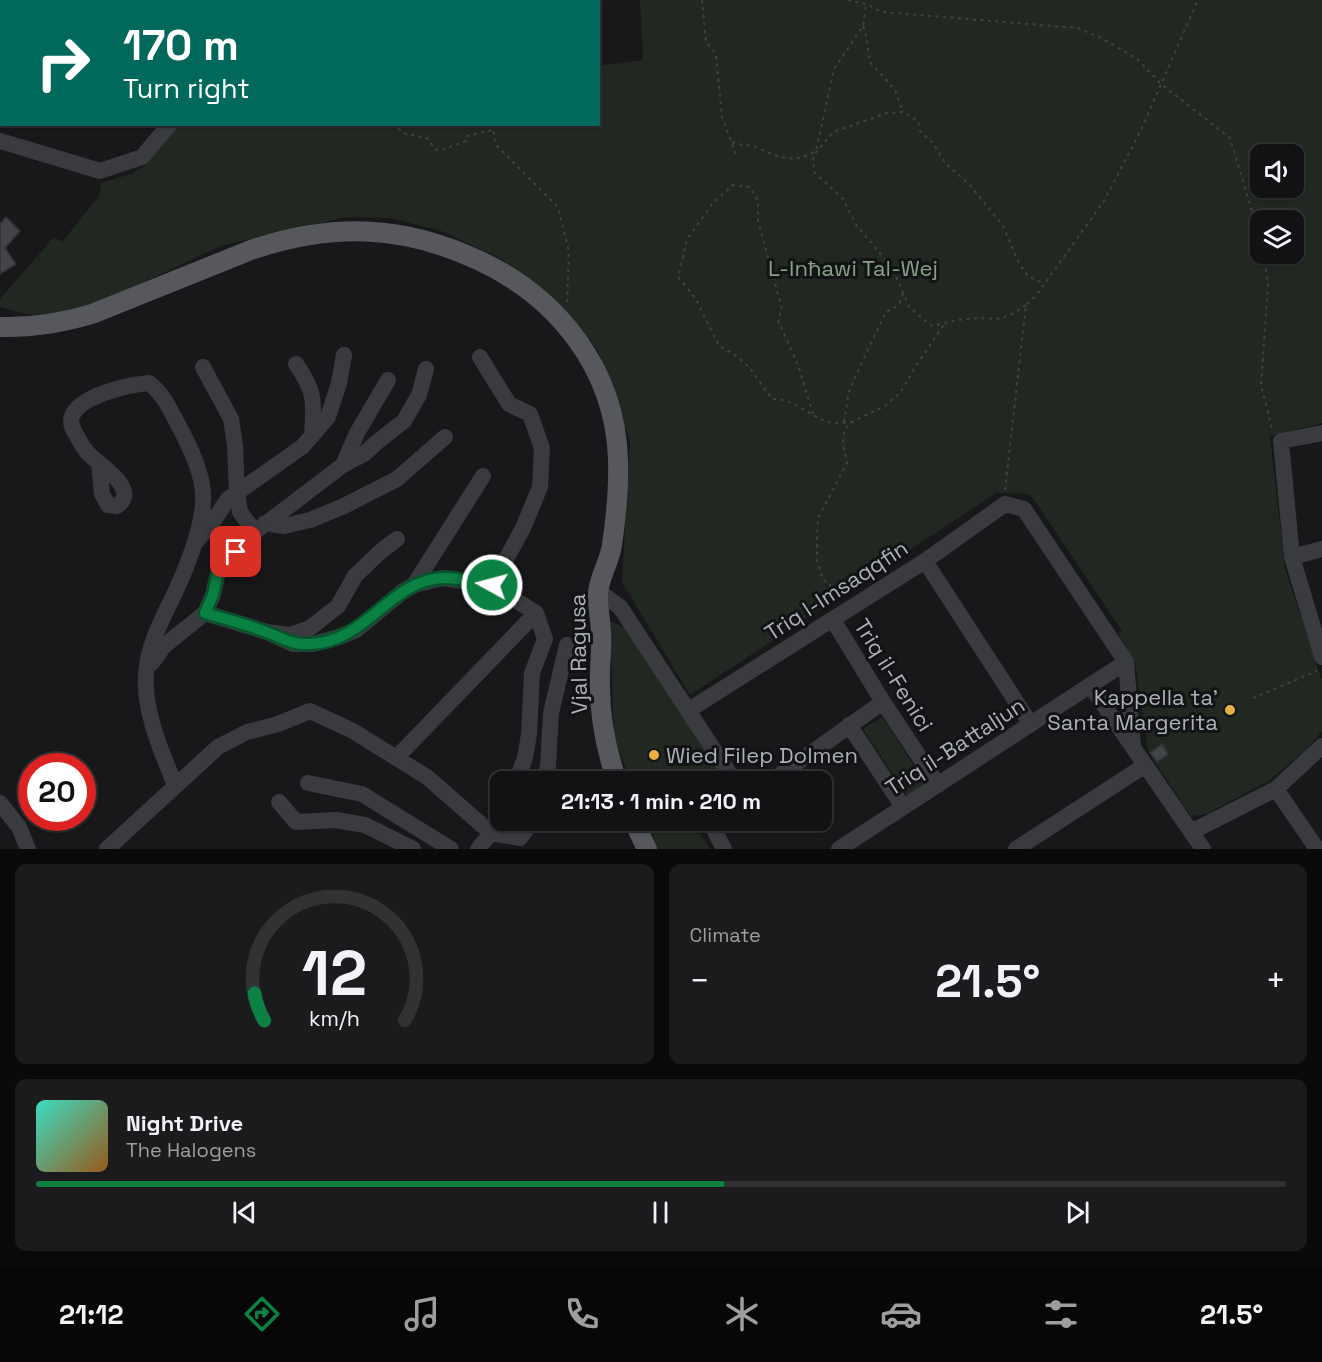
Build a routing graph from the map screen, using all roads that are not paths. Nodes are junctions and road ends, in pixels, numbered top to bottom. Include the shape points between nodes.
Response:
1 (168, 126) edge
2 (0, 141) edge
3 (0, 327) edge
4 (344, 355) dead end
5 (480, 357) dead end
6 (296, 364) dead end
7 (203, 367) dead end
8 (426, 369) dead end
9 (388, 380) dead end
10 (1322, 433) edge
11 (312, 436) junction
12 (445, 437) dead end
13 (99, 463) dead end
14 (343, 465) junction
15 (483, 476) dead end
16 (237, 493) junction
17 (260, 527) junction
18 (397, 539) dead end
19 (194, 544) junction
20 (1322, 549) edge
21 (1292, 557) junction
22 (925, 561) junction
23 (414, 585) junction
24 (492, 585) junction
25 (598, 591) junction
26 (205, 613) junction
27 (536, 613) junction
28 (838, 617) junction
29 (267, 632) junction
30 (567, 645) dead end
31 (1322, 657) edge
32 (1126, 662) junction
33 (145, 677) junction
34 (1090, 685) junction
35 (883, 702) junction
36 (689, 710) junction
37 (1030, 723) junction
38 (849, 725) junction
39 (1322, 746) edge
40 (1133, 747) junction
41 (396, 758) junction
42 (1144, 766) junction
43 (520, 771) edge
44 (546, 771) edge
45 (614, 771) edge
46 (728, 771) edge
47 (785, 771) edge
48 (308, 783) dead end
49 (938, 784) junction
50 (1276, 789) junction
51 (170, 791) junction
52 (279, 802) dead end
53 (0, 803) edge
54 (903, 807) junction
55 (525, 831) edge
56 (638, 831) edge
57 (715, 831) edge
58 (491, 832) junction
59 (1196, 843) edge
60 (28, 849) edge
61 (107, 849) edge
62 (412, 849) edge
63 (451, 849) edge
64 (478, 849) edge
65 (647, 849) edge
66 (724, 849) edge
67 (840, 849) edge
68 (1016, 849) edge
69 (1317, 849) edge

1 - 2 street via 142,157 100,171
3 - 25 main road, Vjal Ragusa via 66,322 251,250 301,235 377,231 446,246 521,285 565,323 595,367 614,425 618,458 612,548
4 - 11 street via 328,417
5 - 24 street via 509,404 530,414 542,448 540,487
6 - 11 street via 313,395
7 - 16 street via 231,419
8 - 14 street via 419,395 404,421 364,454
9 - 14 street
10 - 21 street via 1281,441
11 - 16 street
12 - 17 street via 397,479 344,506 310,520
13 - 19 street via 85,452 71,417 81,404 99,396 149,383 159,391 194,459 203,501
14 - 17 street
15 - 23 street
16 - 17 street via 240,512
16 - 19 street via 228,499
17 - 26 street via 218,572
18 - 29 street via 355,576 338,606 310,628 290,635
19 - 33 street via 158,626
20 - 21 street
21 - 31 street
22 - 28 street, Triq l-Imsaqqfin
22 - 32 street, Triq l-Imsaqqfin via 1005,504 1024,509
22 - 37 street
23 - 24 street via 442,578
23 - 29 street via 356,630 339,637 313,644 293,644
24 - 27 street
25 - 36 street via 620,607
25 - 45 main road, Vjal Ragusa via 601,702
26 - 29 street
26 - 33 street via 164,646
27 - 41 street
27 - 43 street via 545,639 532,673 528,742
28 - 35 street, Triq il-Fenici
28 - 36 street, Triq l-Imsaqqfin
30 - 44 street via 551,713
32 - 34 street, Triq il-Battaljun
32 - 40 street
33 - 51 street
34 - 37 street, Triq il-Battaljun
34 - 40 street
35 - 38 street
35 - 49 street, Triq il-Fenici
36 - 46 street
37 - 49 street, Triq il-Battaljun
38 - 47 street
38 - 54 street
39 - 50 street
40 - 42 street
41 - 51 street via 353,730 309,711 247,732 218,747
41 - 58 street via 427,777
42 - 59 street
42 - 68 street
48 - 63 street via 362,794
49 - 54 street, Triq il-Battaljun
50 - 59 street
50 - 69 street
51 - 61 street
52 - 62 street via 296,822 336,820 365,825
53 - 60 street via 19,827
54 - 67 street, Triq il-Battaljun
55 - 58 street via 520,838
56 - 65 main road
57 - 66 street
58 - 64 street

